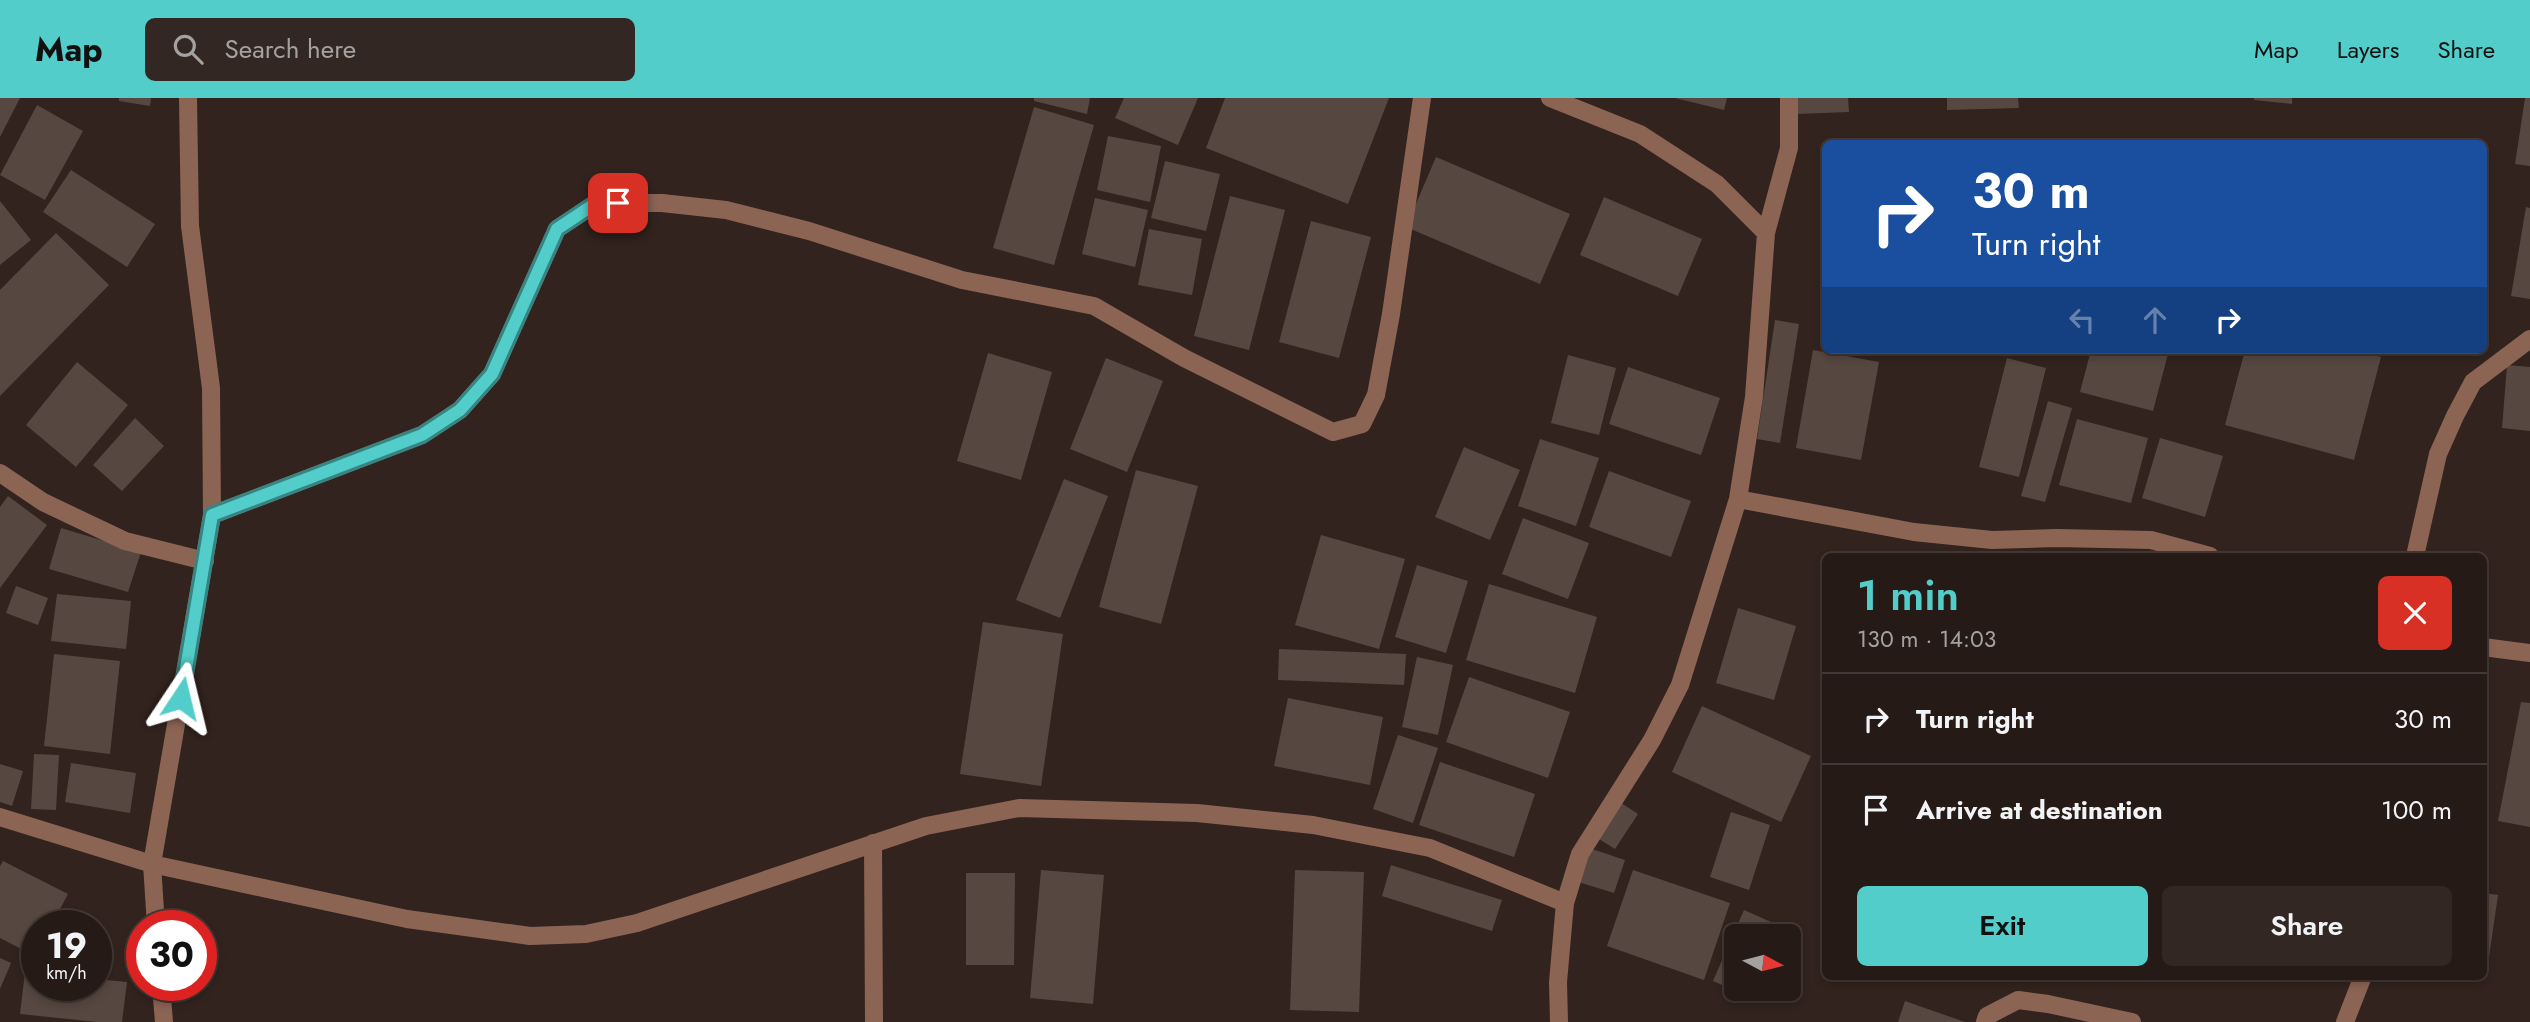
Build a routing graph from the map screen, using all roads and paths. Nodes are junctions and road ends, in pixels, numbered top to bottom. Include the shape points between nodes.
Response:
1 (188, 98) edge
2 (1422, 98) edge
3 (1549, 98) edge
4 (1789, 98) edge
5 (1766, 233) junction
6 (2530, 338) edge
7 (0, 473) edge
8 (1738, 499) junction
9 (212, 515) junction
10 (2199, 553) edge
11 (2416, 553) edge
12 (205, 561) junction
13 (2487, 648) edge
14 (2530, 653) edge
15 (0, 817) edge
16 (873, 843) junction
17 (152, 864) junction
18 (1565, 903) junction
19 (155, 910) edge
20 (2361, 980) edge
21 (162, 1001) edge
22 (164, 1022) edge
23 (874, 1022) edge
24 (1559, 1022) edge
25 (1985, 1022) edge
26 (2132, 1022) edge
27 (2344, 1022) edge

1 - 9 street via 190,226 211,388
2 - 9 street via 1391,314 1376,395 1362,424 1333,432 1184,358 1094,306 962,280 726,210 662,203 596,203 557,229 492,374 460,410 422,435
3 - 5 street via 1640,134 1717,184
4 - 5 street via 1789,148
5 - 8 street via 1754,397
6 - 11 street via 2473,382 2438,454
7 - 12 street via 43,502 125,541
8 - 10 street via 1914,532 1992,540 2151,540
8 - 18 street via 1680,685 1580,854
9 - 12 street
12 - 17 street
13 - 14 street
15 - 17 street
16 - 17 street via 637,923 586,934 530,936 407,919
16 - 18 street via 926,826 1018,808 1197,813 1313,825 1430,848
16 - 23 street
17 - 19 street
18 - 24 street
20 - 27 street
21 - 22 street
25 - 26 street via 1987,1016 2018,1000

